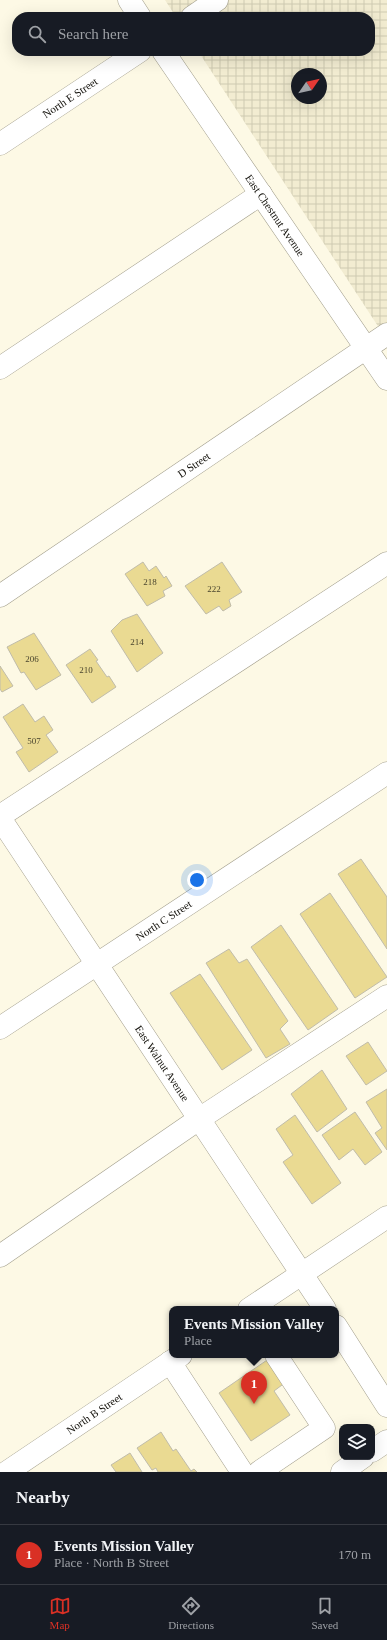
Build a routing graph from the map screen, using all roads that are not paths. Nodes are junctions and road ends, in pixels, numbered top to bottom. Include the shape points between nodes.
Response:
1 (129, 0) edge
2 (217, 0) edge
3 (137, 12) edge
4 (199, 12) edge
5 (132, 56) edge
6 (166, 56) edge
7 (0, 144) edge
8 (261, 194) junction
9 (387, 334) edge
10 (366, 348) junction
11 (0, 368) edge
12 (387, 379) edge
13 (387, 563) edge
14 (0, 596) edge
15 (387, 773) edge
16 (0, 817) edge
17 (96, 964) junction
18 (387, 996) edge
19 (0, 1028) edge
20 (199, 1118) junction
21 (387, 1217) edge
22 (0, 1256) edge
23 (302, 1273) junction
24 (253, 1306) edge
25 (323, 1306) edge
26 (339, 1331) edge
27 (278, 1358) edge
28 (175, 1359) edge
29 (387, 1406) edge
30 (387, 1441) edge
31 (375, 1449) edge
32 (359, 1460) edge
33 (7, 1472) edge
34 (242, 1472) edge
35 (259, 1472) edge
36 (342, 1472) edge

1 - 3 street
2 - 4 street
5 - 7 street, North E Street
6 - 8 street, East Chestnut Avenue
8 - 10 street, East Chestnut Avenue
8 - 11 street
9 - 10 street, D Street
10 - 12 street, East Chestnut Avenue
10 - 14 street, D Street
13 - 16 street
15 - 17 street, North C Street
16 - 17 street, East Walnut Avenue
17 - 19 street, North C Street
17 - 20 street, East Walnut Avenue
18 - 20 street
20 - 22 street
20 - 23 street, East Walnut Avenue
21 - 23 street
23 - 24 street
23 - 25 street, East Walnut Avenue
26 - 29 street
27 - 35 street via 324,1428
28 - 33 street, North B Street
28 - 34 street
30 - 31 street
32 - 36 street

